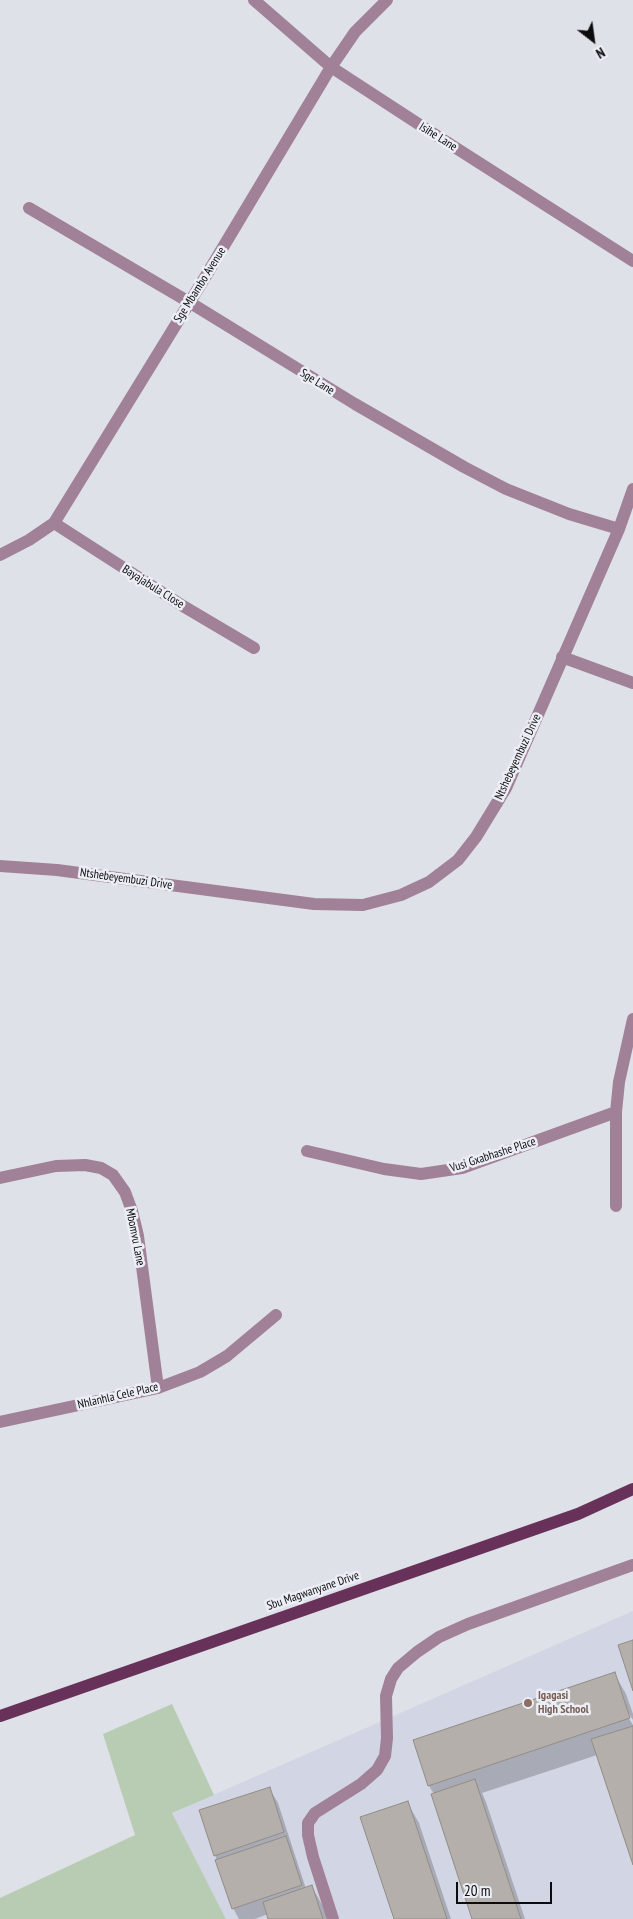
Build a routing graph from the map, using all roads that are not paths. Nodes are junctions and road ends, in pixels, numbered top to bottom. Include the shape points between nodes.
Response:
1 (254, 0) edge
2 (387, 0) edge
3 (331, 66) junction
4 (29, 208) dead end
5 (633, 260) edge
6 (189, 302) junction
7 (633, 489) edge
8 (54, 523) junction
9 (618, 529) junction
10 (0, 556) edge
11 (254, 648) dead end
12 (562, 657) junction
13 (633, 684) edge
14 (0, 866) edge
15 (633, 1019) edge
16 (616, 1112) junction
17 (307, 1150) dead end
18 (0, 1178) edge
19 (616, 1206) dead end
20 (276, 1315) dead end
21 (158, 1388) junction
22 (0, 1422) edge
23 (633, 1489) edge
24 (633, 1565) edge
25 (0, 1716) edge
26 (333, 1919) edge

1 - 3 street, Isihe Lane
2 - 3 street, Sge Mbambo Avenue via 355,32
3 - 5 street, Isihe Lane
3 - 6 street, Sge Mbambo Avenue
4 - 6 street, Sge Lane
6 - 8 street, Sge Mbambo Avenue
6 - 9 street, Sge Lane via 464,467 568,514
7 - 9 street, Ntshebeyembuzi Drive
8 - 10 street, Sge Mbambo Avenue
8 - 11 street, Bayajabula Close
9 - 12 street, Ntshebeyembuzi Drive
12 - 13 street
12 - 14 street, Ntshebeyembuzi Drive via 506,788 476,837 458,860 429,882 401,895 363,905 314,904 57,870
15 - 16 street
16 - 17 street, Vusi Gxabhashe Place via 462,1168 421,1174 384,1169
16 - 19 street
18 - 21 street, Mbomvu Lane via 56,1166 86,1164 112,1175 125,1192 136,1228
20 - 21 street, Nhlanhla Cele Place via 227,1356 200,1372
21 - 22 street, Nhlanhla Cele Place
23 - 25 main road, Sbu Magwanyane Drive via 578,1514
24 - 26 street via 468,1624 439,1637 398,1668 386,1696 385,1756 377,1770 315,1813 308,1823 313,1857

